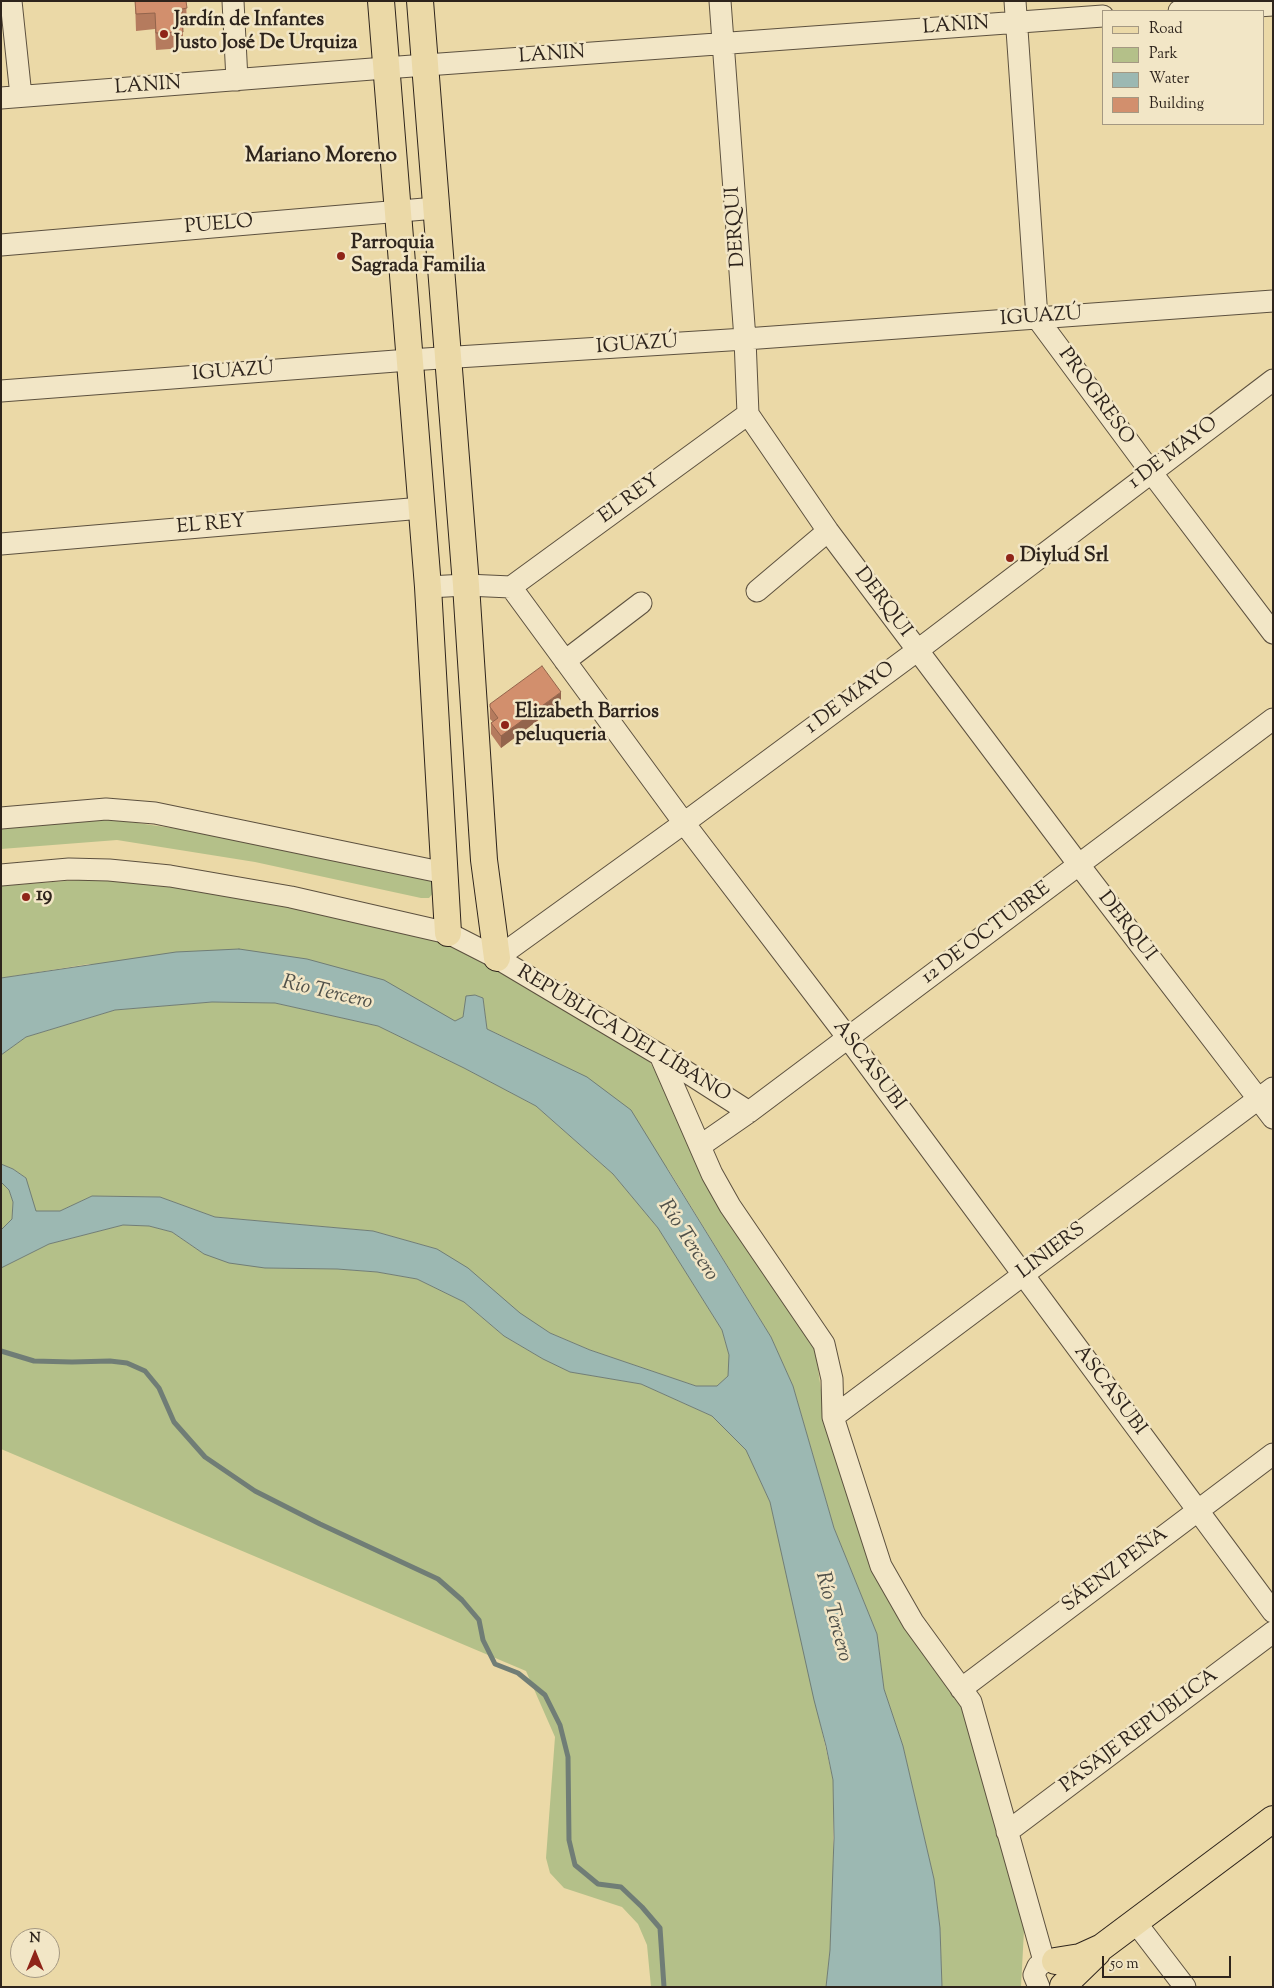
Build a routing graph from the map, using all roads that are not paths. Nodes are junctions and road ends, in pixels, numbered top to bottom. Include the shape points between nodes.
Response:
1 (11, 1) edge
2 (233, 1) edge
3 (380, 1) edge
4 (420, 1) edge
5 (720, 1) edge
6 (1015, 1) edge
7 (1273, 5) edge
8 (1195, 10) edge
9 (1102, 16) edge
10 (1016, 22) junction
11 (724, 44) junction
12 (424, 65) junction
13 (385, 68) junction
14 (237, 80) junction
15 (11, 97) edge
16 (436, 208) junction
17 (396, 211) junction
18 (1, 245) edge
19 (1273, 301) edge
20 (1038, 318) junction
21 (746, 339) junction
22 (449, 358) junction
23 (408, 360) junction
24 (1273, 380) edge
25 (1, 391) edge
26 (748, 414) junction
27 (1151, 472) junction
28 (422, 508) junction
29 (828, 531) junction
30 (1, 544) edge
31 (466, 585) junction
32 (428, 587) junction
33 (511, 587) junction
34 (757, 591) dead end
35 (641, 603) dead end
36 (1273, 633) edge
37 (918, 650) junction
38 (565, 661) junction
39 (1273, 720) edge
40 (1, 818) edge
41 (684, 823) junction
42 (1079, 865) junction
43 (445, 873) junction
44 (1, 875) edge
45 (448, 932) junction
46 (497, 958) junction
47 (848, 1038) junction
48 (660, 1055) junction
49 (1266, 1093) edge
50 (749, 1112) junction
51 (1273, 1118) edge
52 (700, 1146) junction
53 (1022, 1274) junction
54 (834, 1417) junction
55 (1273, 1454) edge
56 (1198, 1510) junction
57 (1273, 1612) edge
58 (1273, 1632) edge
59 (961, 1688) junction
60 (1273, 1819) edge
61 (1007, 1832) junction
62 (1136, 1923) junction
63 (1102, 1947) junction
64 (1050, 1961) junction
65 (1063, 1986) edge
66 (1039, 1987) edge
67 (1185, 1987) edge

1 - 15 street
2 - 14 street
3 - 13 main road
4 - 12 main road
5 - 11 street, DERQUI
6 - 10 street
7 - 8 street
9 - 10 street, LANIN
10 - 11 street, LANIN
10 - 20 street
11 - 12 street, LANIN
11 - 21 street, DERQUI
12 - 13 street, LANIN
12 - 16 main road
13 - 14 street, LANIN
13 - 17 main road
14 - 15 street, LANIN
16 - 17 street, PUELO
16 - 22 main road
17 - 18 street, PUELO
17 - 23 main road
19 - 20 street, IGUAZÚ
20 - 21 street, IGUAZÚ
20 - 27 street, PROGRESO
21 - 22 street, IGUAZÚ
21 - 26 street, DERQUI
22 - 23 street, IGUAZÚ
22 - 31 main road
23 - 25 street, IGUAZÚ
23 - 28 main road
24 - 27 street, 1 DE MAYO
26 - 29 street, DERQUI
26 - 33 street, EL REY
27 - 36 street, PROGRESO
27 - 37 street, 1 DE MAYO
28 - 30 street, EL REY
28 - 32 main road
29 - 34 street
29 - 37 street, DERQUI
31 - 32 street
31 - 33 street
31 - 46 main road via 484,860
32 - 43 main road
33 - 38 street, ASCASUBI
35 - 38 street
37 - 41 street, 1 DE MAYO
37 - 42 street, DERQUI
38 - 41 street, ASCASUBI
39 - 42 street, 12 DE OCTUBRE
40 - 43 street via 106,809 156,813
41 - 46 street, 1 DE MAYO
41 - 47 street, ASCASUBI
42 - 47 street, 12 DE OCTUBRE
42 - 49 street, DERQUI
43 - 45 main road
44 - 45 street, REPÚBLICA DEL LÍBANO via 69,869 170,876 291,897
45 - 46 street, REPÚBLICA DEL LÍBANO
46 - 48 street, REPÚBLICA DEL LÍBANO
47 - 50 street, 12 DE OCTUBRE
47 - 53 street, ASCASUBI
48 - 50 street, REPÚBLICA DEL LÍBANO
48 - 52 street
49 - 51 street, DERQUI
49 - 53 street, LINIERS
50 - 52 street, 12 DE OCTUBRE
52 - 54 street via 730,1206 824,1344 832,1379
53 - 54 street, LINIERS
53 - 56 street, ASCASUBI
54 - 59 street via 881,1566 913,1622
55 - 56 street, SÁENZ PEÑA
56 - 57 street, ASCASUBI
56 - 59 street, SÁENZ PEÑA
58 - 61 street, PASAJE REPÚBLICA
59 - 61 street via 976,1716
60 - 62 main road
61 - 64 street
62 - 63 main road
62 - 67 street
63 - 64 main road via 1080,1957
63 - 65 main road
64 - 65 street via 1060,1963 1066,1972
64 - 66 street via 1038,1966 1035,1972

